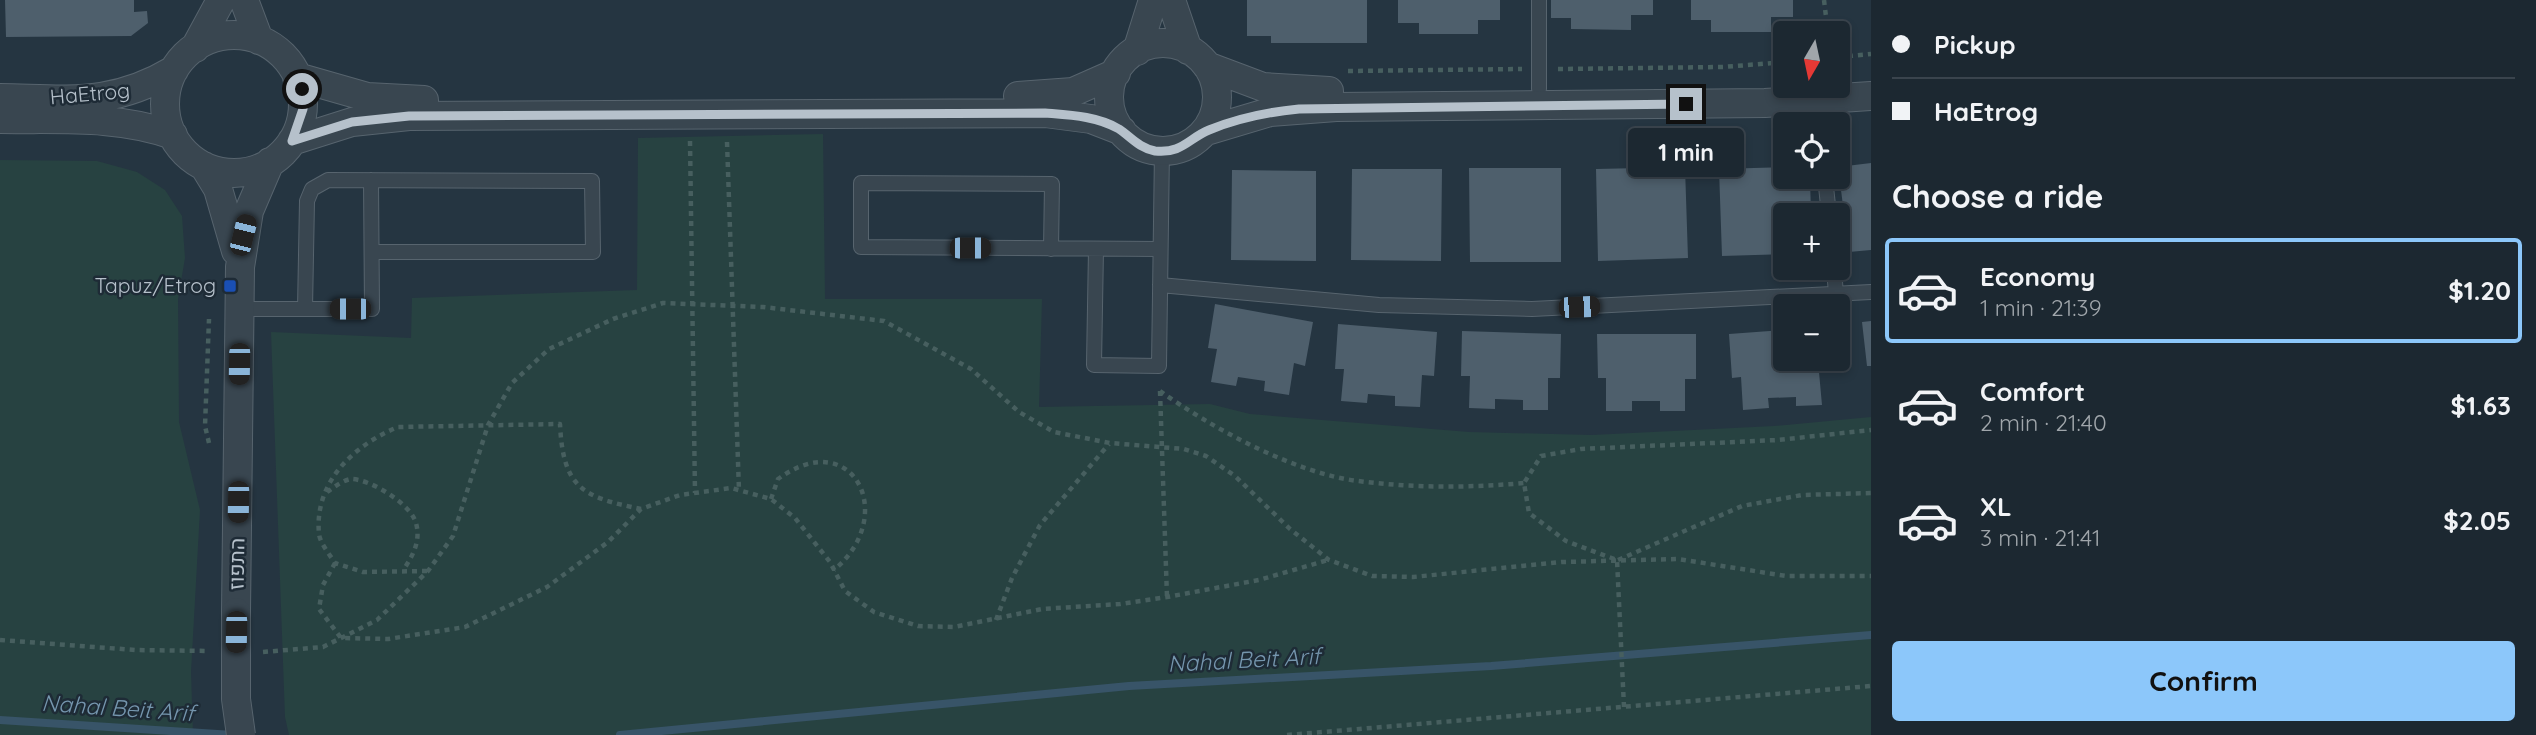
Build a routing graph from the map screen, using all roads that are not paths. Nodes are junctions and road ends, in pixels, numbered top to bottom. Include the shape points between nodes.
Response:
1 (221, 0) edge
2 (244, 0) edge
3 (1153, 0) edge
4 (1171, 0) edge
5 (1539, 0) edge
6 (259, 40) junction
7 (195, 48) junction
8 (1137, 51) junction
9 (1198, 58) junction
10 (174, 71) junction
11 (1115, 73) junction
12 (297, 77) junction
13 (1539, 79) junction
14 (1871, 79) edge
15 (1850, 87) edge
16 (1773, 95) edge
17 (1871, 96) edge
18 (1850, 97) edge
19 (0, 98) edge
20 (1822, 98) edge
21 (0, 119) edge
22 (1122, 131) junction
23 (1206, 131) junction
24 (173, 135) junction
25 (292, 141) junction
26 (1162, 150) junction
27 (270, 162) junction
28 (204, 166) junction
29 (371, 180) junction
30 (1051, 248) junction
31 (1096, 249) junction
32 (1160, 249) junction
33 (372, 252) junction
34 (240, 267) junction
35 (1160, 285) junction
36 (1871, 292) edge
37 (1848, 294) edge
38 (1773, 298) edge
39 (240, 309) junction
40 (305, 309) junction
41 (241, 735) edge

1 - 7 street
2 - 6 street
3 - 8 street
4 - 9 street
5 - 13 lane
6 - 7 street via 230,36
6 - 12 street via 286,59
7 - 10 street
8 - 9 street via 1157,44
8 - 11 street
9 - 13 street via 1263,87 1288,90
9 - 23 street via 1215,80 1218,99
10 - 19 street, HaEtrog via 118,96
10 - 24 street via 165,100
11 - 12 street via 1073,92 1042,96 435,100 368,97
11 - 22 street via 1109,104
12 - 25 street via 303,109
13 - 16 street
14 - 15 street
17 - 18 street
20 - 23 street via 1311,108 1270,112
21 - 24 street, HaEtrog via 119,121
22 - 25 street via 1091,119 1045,113 409,116 352,122
22 - 26 street via 1140,146
23 - 26 street via 1191,144
24 - 28 street via 188,156
25 - 27 street
26 - 32 lane
27 - 28 street via 239,173
27 - 34 street, התפוז via 249,211
28 - 34 street, התפוז via 226,211
29 - 33 lane
29 - 33 lane via 592,181 593,251
29 - 40 lane via 328,180 312,189 305,218
30 - 30 lane via 861,247 862,183 1052,184
30 - 31 lane
31 - 32 lane
31 - 35 lane via 1094,365 1159,366
32 - 35 lane
33 - 40 lane via 372,309
34 - 39 street, התפוז
35 - 38 lane via 1379,305 1532,309
36 - 37 lane
39 - 40 lane
39 - 41 street, התפוז, bridge via 236,699

